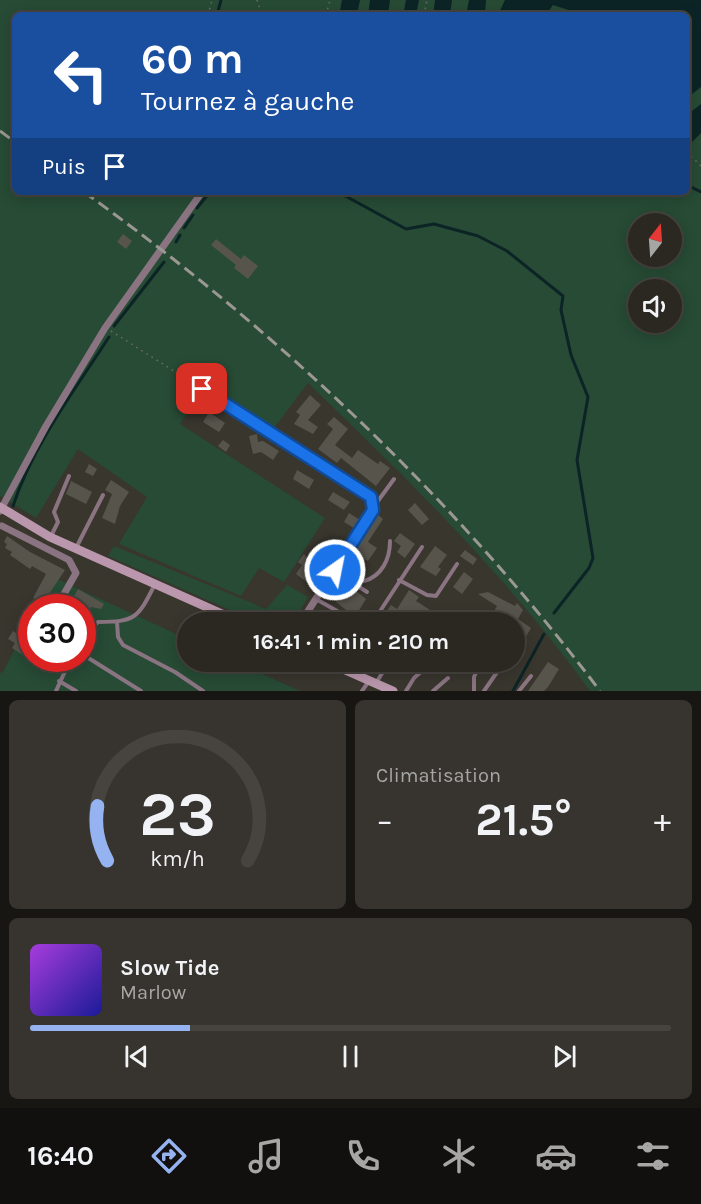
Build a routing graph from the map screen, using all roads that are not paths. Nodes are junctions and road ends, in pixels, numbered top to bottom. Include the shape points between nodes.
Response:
1 (200, 195) edge
2 (202, 389) road end
3 (69, 476) dead end
4 (394, 479) dead end
5 (103, 495) dead end
6 (374, 506) junction
7 (0, 508) edge
8 (2, 526) dead end
9 (50, 537) junction
10 (390, 541) dead end
11 (422, 547) dead end
12 (75, 548) junction
13 (312, 558) dead end
14 (69, 560) junction
15 (458, 564) dead end
16 (335, 569) junction
17 (399, 580) junction
18 (155, 585) junction
19 (367, 592) dead end
20 (64, 594) edge
21 (316, 600) junction
22 (217, 612) edge
23 (308, 612) edge
24 (338, 612) edge
25 (379, 612) edge
26 (117, 622) junction
27 (96, 624) edge
28 (96, 663) edge
29 (64, 672) edge
30 (356, 672) edge
31 (368, 672) edge
32 (377, 672) edge
33 (421, 672) edge
34 (476, 672) edge
35 (497, 672) edge
36 (531, 676) dead end
37 (448, 678) dead end
38 (368, 680) junction
39 (59, 681) junction
40 (56, 691) edge
41 (76, 691) edge
42 (141, 691) edge
43 (203, 691) edge
44 (362, 691) edge
45 (393, 691) edge
46 (406, 691) edge
47 (433, 691) edge
48 (474, 691) edge
49 (484, 691) edge
50 (519, 691) edge

1 - 7 street via 105,328
2 - 6 street via 369,495
3 - 9 lane via 54,512 58,522
4 - 6 lane
5 - 12 lane
6 - 16 street
7 - 9 main road
8 - 14 street
9 - 12 main road
10 - 16 lane via 385,565 373,579 363,581
11 - 17 lane
12 - 14 street
12 - 18 main road
13 - 16 lane
14 - 20 street via 76,573
15 - 17 lane via 436,596
16 - 19 lane
16 - 21 street
17 - 25 lane
18 - 22 main road
18 - 26 lane via 137,615
21 - 23 street
21 - 24 lane
26 - 27 lane
26 - 43 lane via 118,638 123,645
28 - 42 lane
29 - 39 lane
30 - 38 main road
31 - 38 lane
32 - 38 lane
33 - 46 lane
34 - 48 lane
35 - 49 lane
36 - 50 lane
37 - 47 lane
38 - 44 lane
38 - 45 main road
39 - 40 lane
39 - 41 lane

